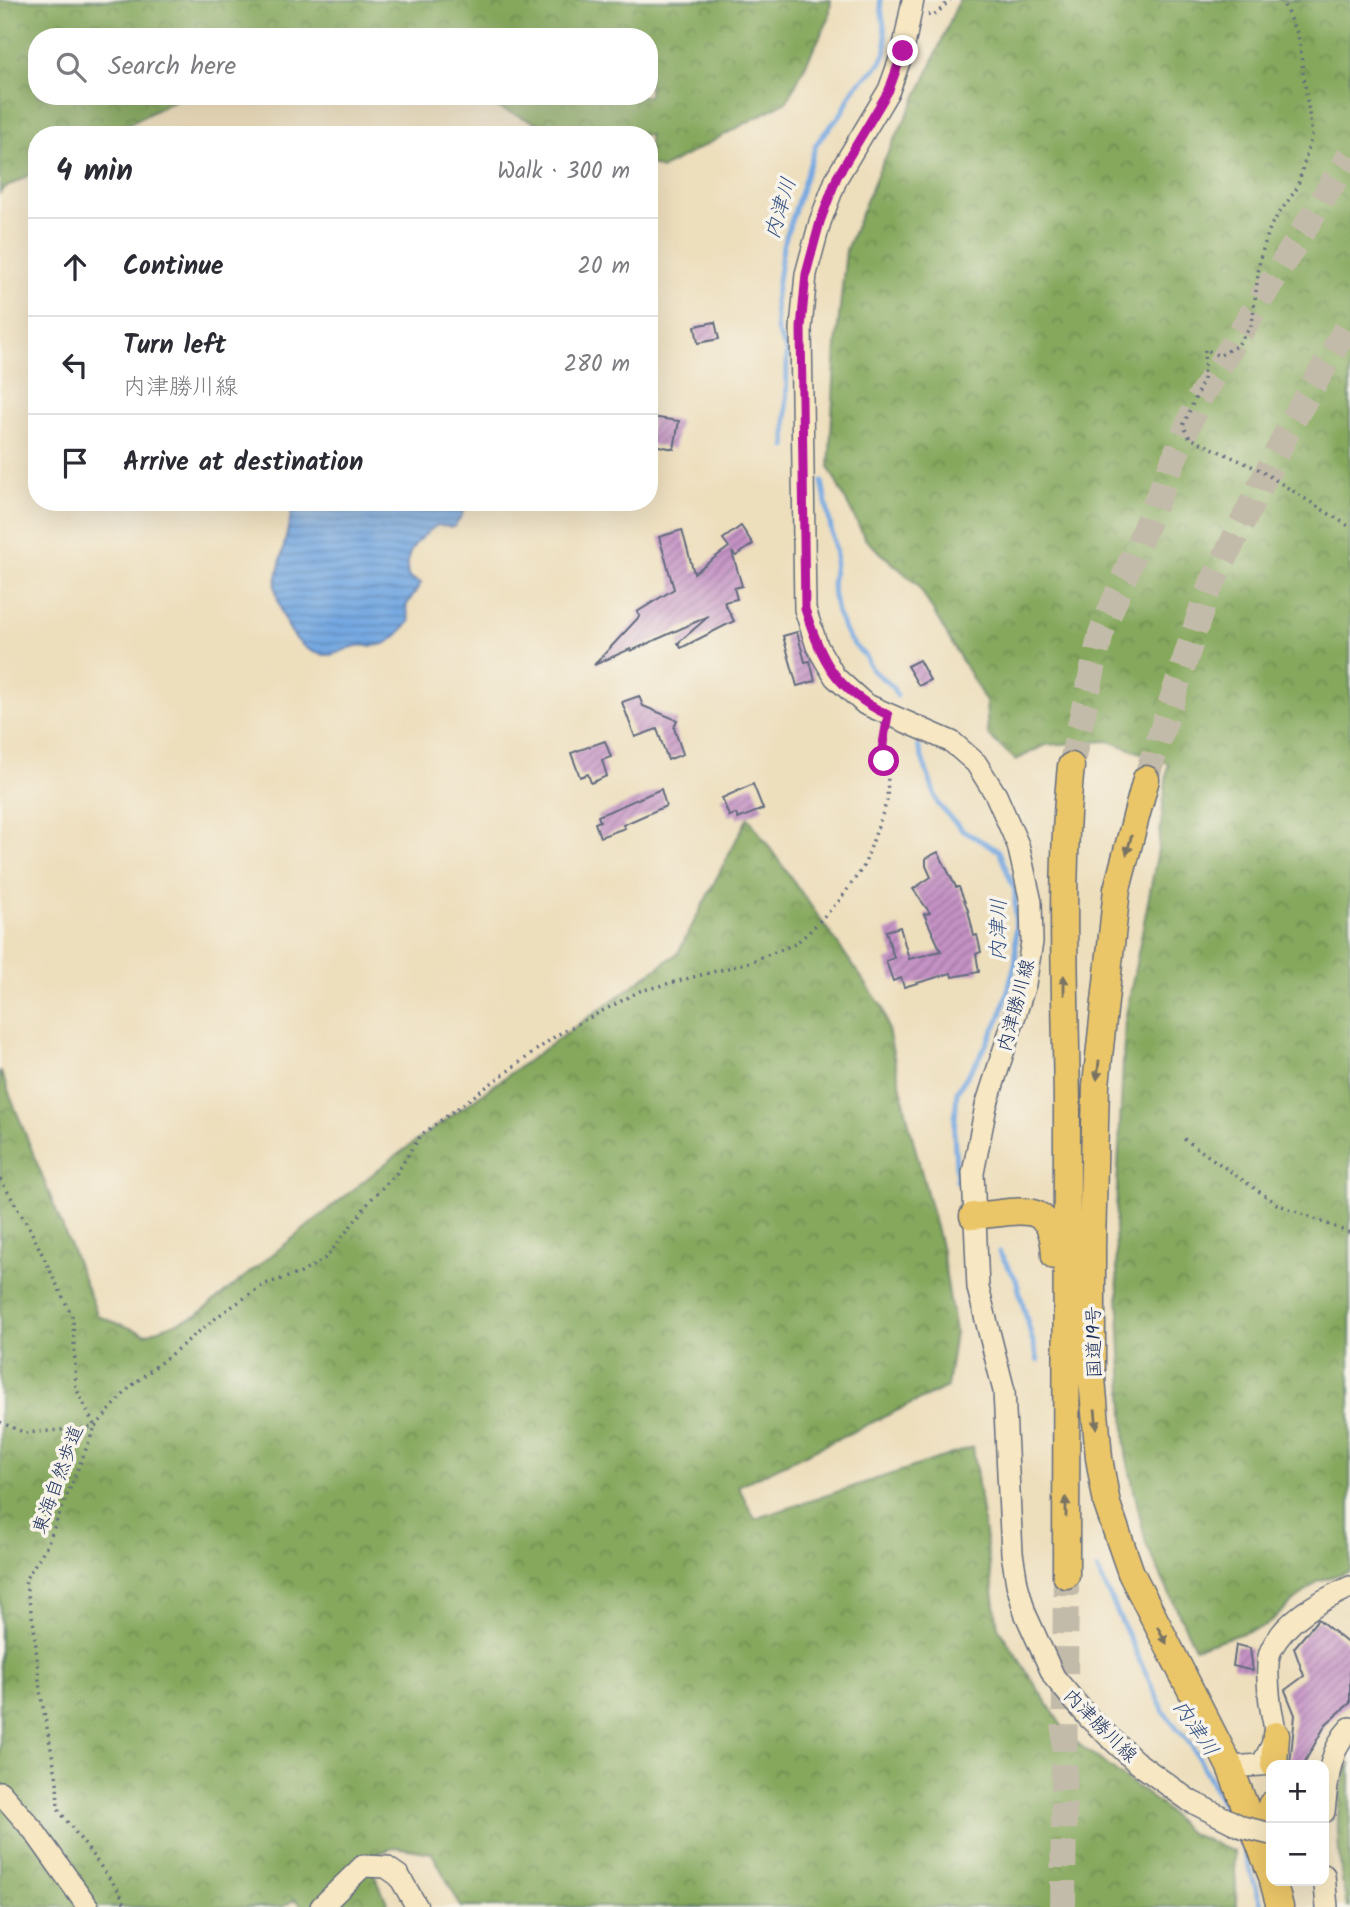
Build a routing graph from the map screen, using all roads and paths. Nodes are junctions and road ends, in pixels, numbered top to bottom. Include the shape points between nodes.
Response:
1 (950, 0) edge
2 (1280, 0) edge
3 (912, 6) edge
4 (1350, 527) edge
5 (888, 715) junction
6 (1071, 766) tunnel mouth
7 (1146, 779) tunnel mouth
8 (1067, 1107) junction
9 (1184, 1139) dead end
10 (0, 1179) edge
11 (1035, 1212) junction
12 (973, 1216) junction
13 (1350, 1233) edge
14 (1066, 1333) junction
15 (0, 1422) edge
16 (95, 1427) junction
17 (1066, 1575) tunnel mouth
18 (1350, 1587) edge
19 (1350, 1728) edge
20 (1276, 1735) junction
21 (1274, 1760) edge
22 (1230, 1767) junction
23 (1329, 1769) edge
24 (0, 1792) edge
25 (1266, 1833) edge
26 (1266, 1859) edge
27 (1275, 1886) edge
28 (1325, 1886) edge
29 (88, 1907) edge
30 (125, 1907) edge
31 (321, 1907) edge
32 (417, 1907) edge
33 (1280, 1907) edge
34 (1327, 1907) edge

1 - 3 path via 934,16
2 - 4 path via 1298,34 1312,135 1297,188 1271,225 1264,247 1252,324 1238,345 1219,356 1205,349 1203,380 1183,426 1190,438 1258,469
3 - 5 main road, 内津勝川線 via 889,90 837,177 820,222 806,274 801,328 805,609 817,646 835,677 865,704
5 - 12 main road, 内津勝川線 via 952,742 976,763 1018,845 1031,902 1032,942 1025,984 986,1106 973,1173
5 - 16 path via 883,744 887,801 864,866 839,901 796,944 747,963 640,991 557,1035 421,1135 396,1174 327,1257 300,1273 265,1284 221,1314 130,1387
8 -> 6 highway, 国道19号 via 1065,910
7 -> 22 highway, 国道19号 via 1117,889 1096,1085 1093,1391 1107,1504 1131,1573
8 - 11 highway via 1055,1126 1053,1188
8 - 14 highway, 国道19号
9 - 13 path via 1277,1204
10 - 16 path, 東海自然歩道 via 73,1318 76,1388
11 - 12 highway
11 - 14 highway via 1045,1218 1055,1242 1056,1312
12 - 25 main road, 内津勝川線, bridge via 978,1289 1004,1391 1017,1584 1054,1676 1089,1718 1135,1761 1190,1801 1242,1828
17 -> 14 highway, 国道19号
15 - 16 path via 25,1433
16 - 30 path, 東海自然歩道 via 46,1547 25,1580 58,1809 119,1891
18 - 20 main road via 1317,1602 1285,1630 1270,1652 1269,1693
19 - 23 main road
20 - 21 highway
20 - 22 main road via 1261,1765
22 - 26 highway, 国道19号
24 - 29 main road
27 - 33 highway, 国道19号
28 - 34 main road
31 - 32 main road via 363,1866 386,1867 399,1876

